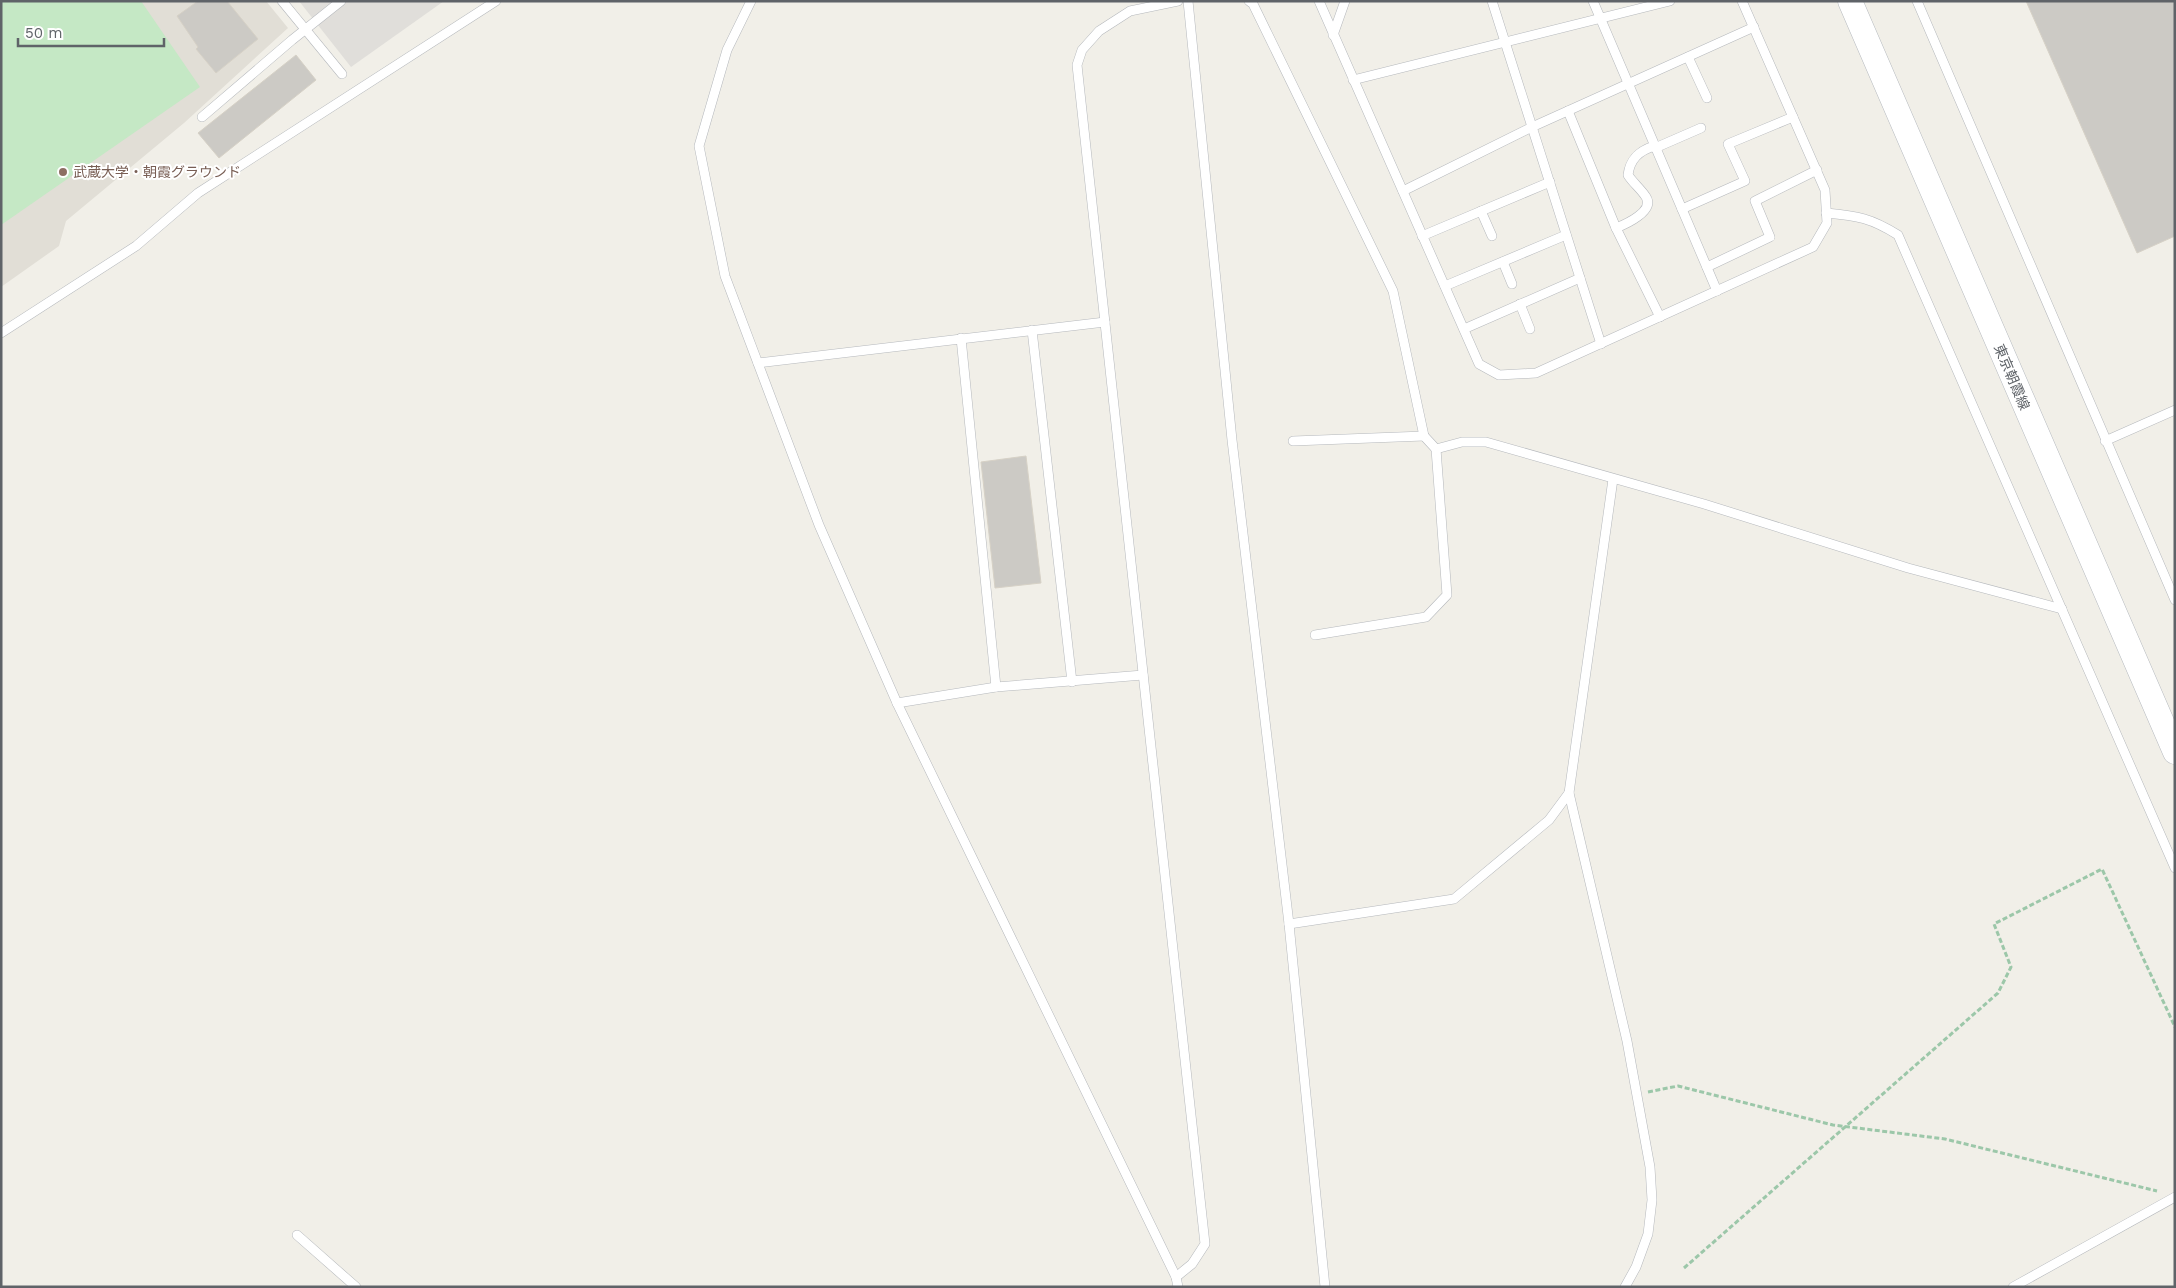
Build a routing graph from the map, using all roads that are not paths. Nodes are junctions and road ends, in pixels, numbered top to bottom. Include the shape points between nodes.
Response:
1 (282, 1) edge
2 (341, 1) edge
3 (496, 1) edge
4 (751, 1) edge
5 (1178, 1) edge
6 (1188, 1) edge
7 (1249, 1) edge
8 (1318, 1) edge
9 (1345, 1) edge
10 (1492, 1) edge
11 (1593, 1) edge
12 (1742, 1) edge
13 (1850, 1) edge
14 (1916, 1) edge
15 (1666, 2) edge
16 (1601, 19) junction
17 (1754, 27) junction
18 (305, 29) junction
19 (1333, 35) junction
20 (1505, 43) junction
21 (1688, 57) junction
22 (342, 74) dead end
23 (1353, 80) junction
24 (1627, 84) junction
25 (1707, 98) dead end
26 (1568, 111) junction
27 (202, 117) dead end
28 (1793, 117) junction
29 (1532, 127) junction
30 (1701, 128) dead end
31 (1654, 147) junction
32 (1817, 170) junction
33 (1550, 182) junction
34 (1402, 191) junction
35 (1682, 210) junction
36 (1481, 211) junction
37 (1826, 213) junction
38 (1616, 228) junction
39 (1566, 234) junction
40 (1422, 236) junction
41 (1492, 236) dead end
42 (1503, 262) junction
43 (1707, 267) junction
44 (1580, 278) junction
45 (1512, 284) dead end
46 (1445, 286) junction
47 (1717, 291) junction
48 (1520, 304) junction
49 (1660, 317) junction
50 (1105, 322) junction
51 (1464, 329) junction
52 (1530, 329) dead end
53 (1032, 330) junction
54 (1, 333) edge
55 (961, 338) junction
56 (1601, 344) junction
57 (758, 363) junction
58 (2175, 410) edge
59 (1424, 436) junction
60 (1293, 441) dead end
61 (2105, 441) junction
62 (1436, 448) junction
63 (1613, 479) junction
64 (2175, 600) edge
65 (2062, 609) junction
66 (1315, 635) dead end
67 (1143, 675) junction
68 (1072, 682) junction
69 (996, 688) junction
70 (897, 703) junction
71 (2175, 752) edge
72 (1569, 793) junction
73 (2175, 868) edge
74 (1289, 924) junction
75 (2175, 1197) edge
76 (297, 1235) dead end
77 (1177, 1282) edge
78 (356, 1287) edge
79 (1326, 1287) edge
80 (1625, 1287) edge
81 (2013, 1287) edge

1 - 18 lane
2 - 18 lane
3 - 54 lane via 198,193 136,246
4 - 57 lane via 727,50 699,146 725,276
5 - 50 lane via 1130,11 1099,31 1082,50 1077,65
6 - 74 lane via 1232,440
7 - 59 lane via 1393,291
8 - 19 lane
9 - 19 lane
10 - 20 lane
11 - 16 lane
12 - 17 lane
13 - 71 main road, 東京朝霞線
14 - 61 lane
15 - 16 lane
16 - 20 lane
16 - 24 lane
17 - 21 lane
17 - 28 lane
18 - 22 lane
18 - 27 lane
19 - 23 lane
20 - 23 lane
20 - 29 lane
21 - 24 lane
21 - 25 lane
23 - 34 lane
24 - 26 lane
24 - 31 lane
26 - 29 lane
26 - 38 lane
28 - 32 lane
28 - 35 lane via 1728,144 1745,181
29 - 33 lane
29 - 34 lane
30 - 31 lane
31 - 35 lane
31 - 38 lane via 1642,150 1632,161 1628,175 1646,197 1647,203 1633,221
32 - 37 lane via 1825,190
32 - 43 lane via 1755,200 1770,237
33 - 36 lane
33 - 39 lane
34 - 40 lane
35 - 43 lane
36 - 40 lane
36 - 41 lane
37 - 47 lane via 1827,223 1813,248
37 - 65 lane via 1860,216 1898,234
38 - 49 lane
39 - 42 lane
39 - 44 lane
40 - 46 lane
42 - 45 lane
42 - 46 lane
43 - 47 lane
44 - 48 lane
44 - 56 lane
46 - 51 lane
47 - 49 lane
48 - 51 lane
48 - 52 lane
49 - 56 lane
50 - 53 lane
50 - 67 lane
51 - 56 lane via 1480,364 1499,375 1536,373
53 - 55 lane
53 - 68 lane
55 - 57 lane
55 - 69 lane
57 - 70 lane via 819,525
58 - 61 lane
59 - 60 lane
59 - 62 lane
61 - 64 lane
62 - 63 lane via 1462,442 1486,442
62 - 66 lane via 1447,596 1426,617
63 - 65 lane via 1908,568
63 - 72 lane
65 - 73 lane
67 - 68 lane
67 - 77 lane via 1205,1244
68 - 69 lane
69 - 70 lane
70 - 77 lane
72 - 74 lane via 1549,820 1454,899
72 - 80 lane via 1627,1042 1650,1167 1652,1200 1648,1234
74 - 79 lane
75 - 81 lane
76 - 78 lane

